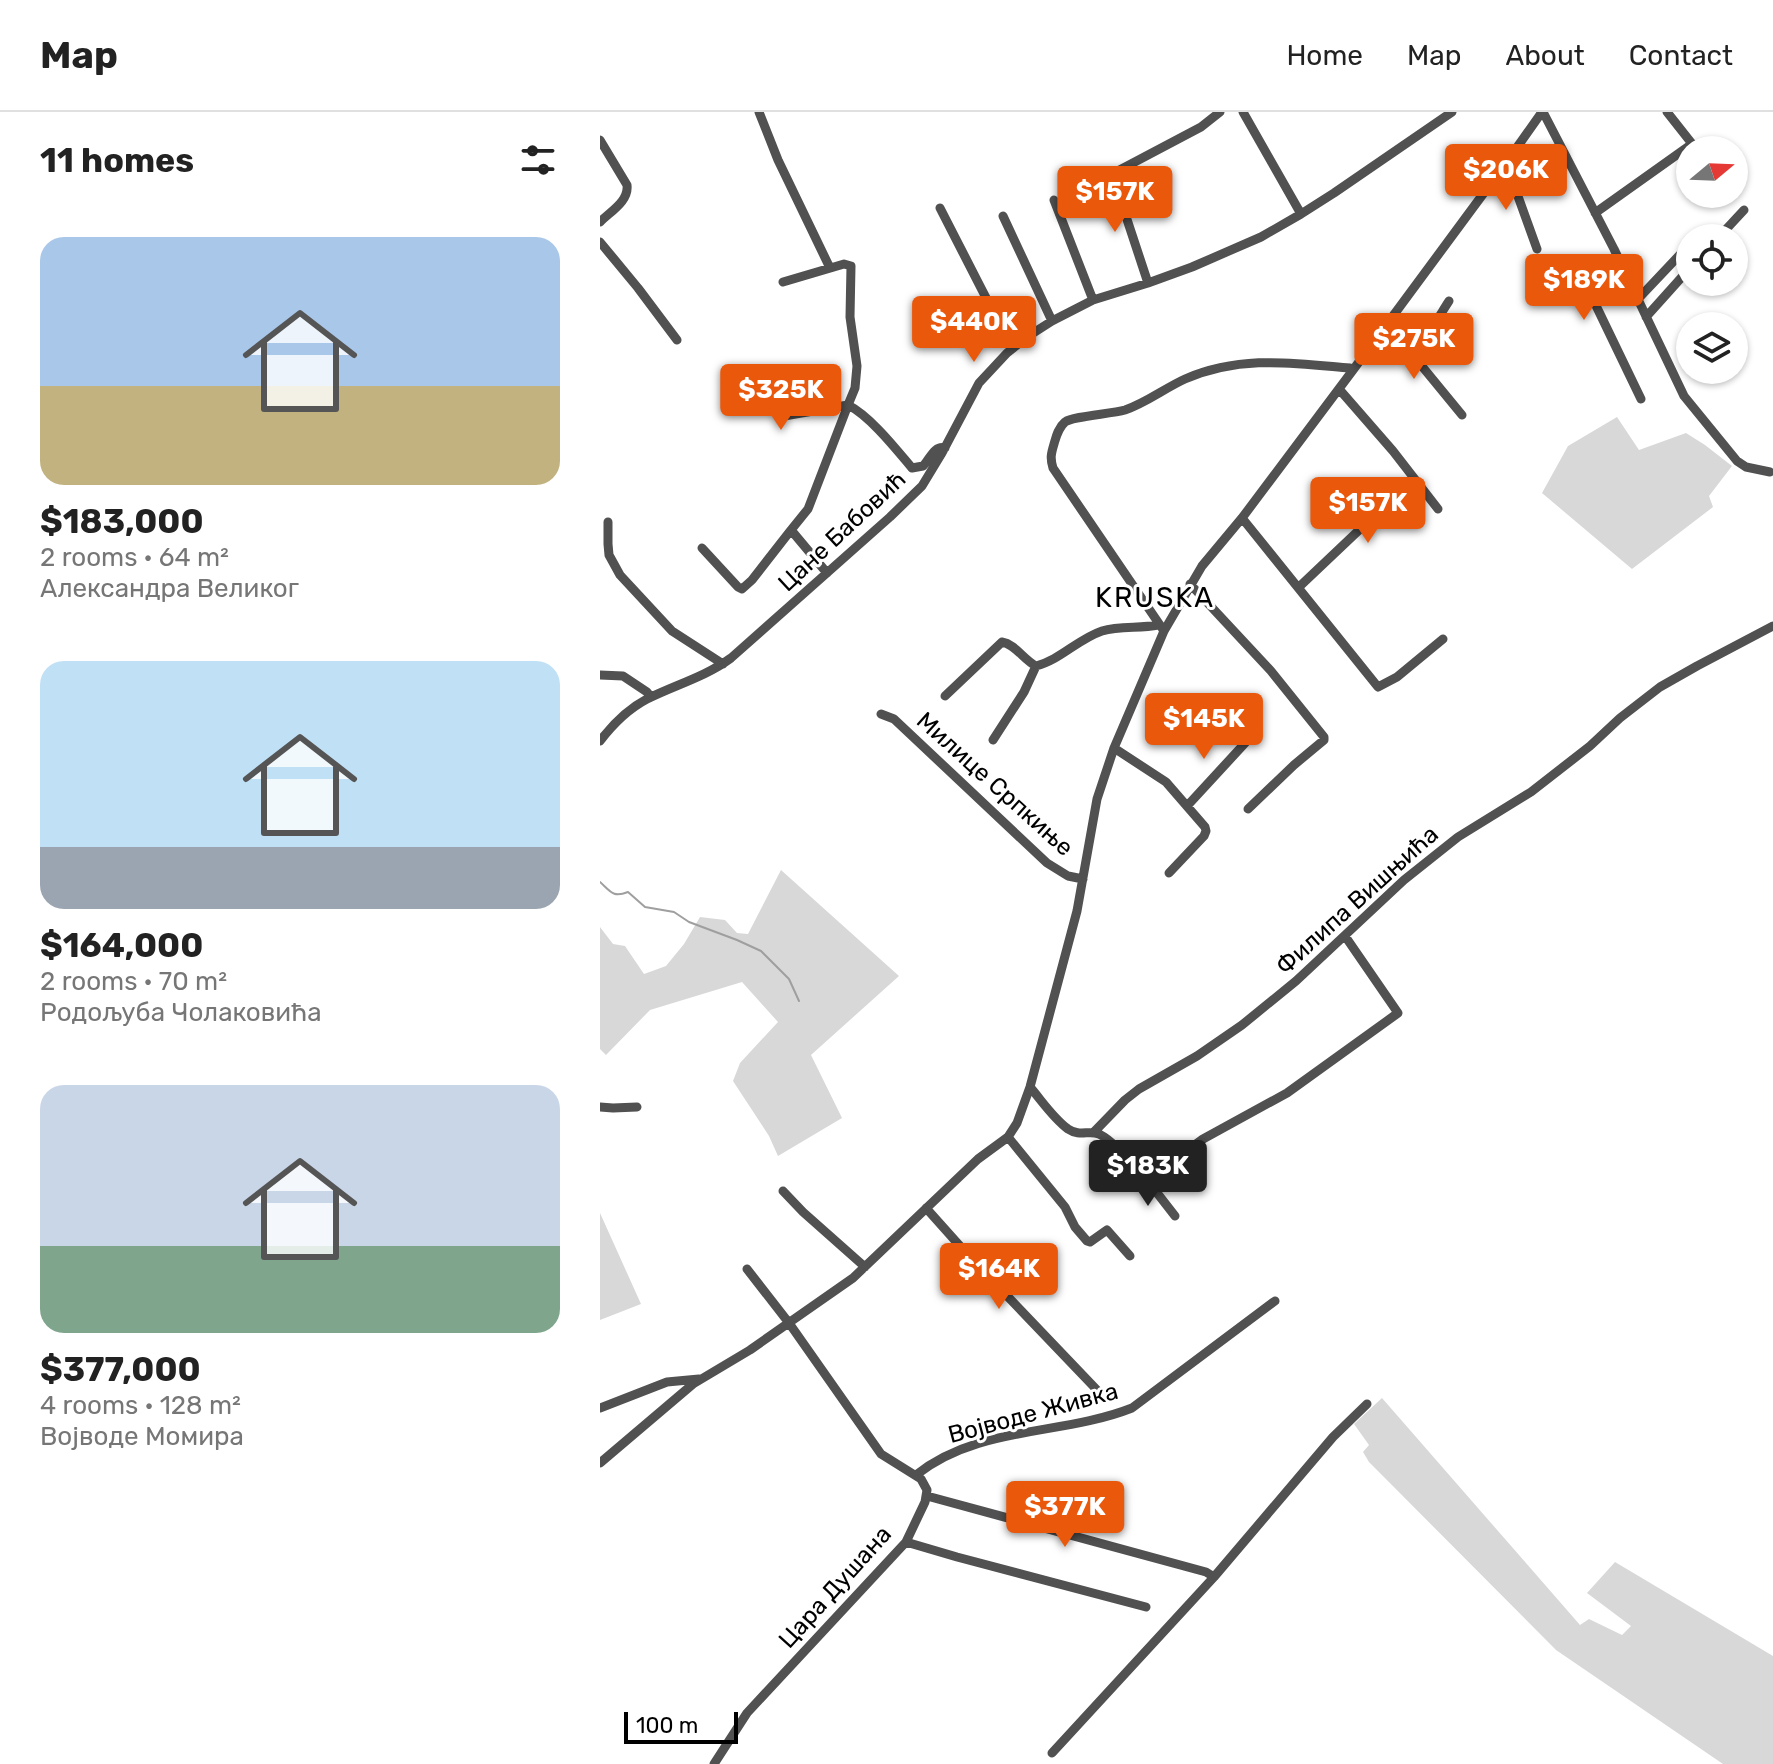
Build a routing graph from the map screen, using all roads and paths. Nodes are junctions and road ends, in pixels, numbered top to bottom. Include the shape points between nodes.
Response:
1 (759, 112) edge
2 (1220, 112) edge
3 (1243, 112) edge
4 (1452, 112) edge
5 (1542, 112) edge
6 (1667, 112) edge
7 (1686, 136) edge
8 (600, 140) edge
9 (1676, 160) edge
10 (1506, 163) junction
11 (1054, 200) dead end
12 (940, 208) dead end
13 (1744, 210) dead end
14 (1595, 213) junction
15 (1301, 214) junction
16 (1003, 216) dead end
17 (600, 222) edge
18 (1731, 224) edge
19 (600, 242) edge
20 (1537, 249) dead end
21 (1676, 259) edge
22 (830, 268) junction
23 (1623, 270) junction
24 (1581, 272) dead end
25 (783, 282) dead end
26 (1148, 283) junction
27 (1676, 284) edge
28 (1588, 289) junction
29 (1638, 299) junction
30 (1093, 300) junction
31 (1449, 301) dead end
32 (1646, 317) junction
33 (1052, 321) junction
34 (1383, 330) junction
35 (1027, 337) junction
36 (677, 340) dead end
37 (1407, 348) junction
38 (759, 370) dead end
39 (1353, 370) junction
40 (1339, 389) junction
41 (1641, 399) dead end
42 (848, 405) junction
43 (1462, 415) dead end
44 (945, 448) junction
45 (1770, 472) dead end
46 (1414, 478) junction
47 (1438, 509) dead end
48 (1242, 518) junction
49 (608, 522) dead end
50 (791, 530) junction
51 (702, 548) dead end
52 (827, 573) junction
53 (1190, 584) junction
54 (1299, 587) junction
55 (1773, 626) edge
56 (1161, 628) junction
57 (1443, 639) dead end
58 (723, 664) junction
59 (1036, 666) junction
60 (600, 675) edge
61 (945, 696) dead end
62 (651, 697) junction
63 (881, 714) dead end
64 (993, 740) dead end
65 (600, 741) edge
66 (1246, 742) dead end
67 (1114, 748) junction
68 (1188, 805) junction
69 (1248, 809) dead end
70 (1169, 873) dead end
71 (1083, 879) junction
72 (1345, 936) junction
73 (1030, 1087) junction
74 (600, 1107) edge
75 (637, 1107) dead end
76 (1093, 1133) junction
77 (1008, 1137) junction
78 (1147, 1180) junction
79 (783, 1191) dead end
80 (926, 1208) junction
81 (1175, 1216) dead end
82 (1130, 1256) dead end
83 (865, 1267) junction
84 (747, 1269) dead end
85 (1275, 1301) dead end
86 (789, 1323) junction
87 (702, 1378) junction
88 (1097, 1390) dead end
89 (1367, 1404) dead end
90 (600, 1408) edge
91 (600, 1463) edge
92 (916, 1475) junction
93 (927, 1496) junction
94 (906, 1542) junction
95 (1214, 1577) junction
96 (1146, 1607) dead end
97 (1052, 1753) dead end
98 (714, 1764) edge

1 - 22 street
2 - 26 street via 1112,174
3 - 15 street
4 - 15 street, Цане Бабовић
5 - 10 street
5 - 14 street
6 - 7 street
8 - 17 street via 628,191
9 - 14 street
10 - 20 street
10 - 34 street
11 - 30 street
12 - 35 street via 1002,329
13 - 18 street
14 - 23 street
15 - 26 street, Цане Бабовић via 1244,245
16 - 33 street
19 - 36 street
21 - 29 street
22 - 25 street
22 - 42 street via 846,263 852,268 850,317 857,366
23 - 28 street
23 - 29 street
24 - 28 street
26 - 30 street, Цане Бабовић
27 - 32 street
28 - 41 street
29 - 32 street
30 - 33 street, Цане Бабовић
31 - 37 street via 1429,332
32 - 45 street via 1684,396 1707,426 1742,465
33 - 35 street, Цане Бабовић
34 - 37 street
34 - 39 street
35 - 44 street, Цане Бабовић via 979,383
37 - 43 street
38 - 42 street via 781,415
39 - 40 street
39 - 56 street via 1285,361 1234,365 1187,378 1130,408 1074,418 1060,428 1050,456 1053,468
40 - 46 street
40 - 48 street
42 - 44 street via 912,468
42 - 50 street via 808,509
44 - 52 street, Цане Бабовић via 922,486
46 - 47 street
46 - 54 street
48 - 53 street
48 - 54 street
49 - 58 street via 609,555 620,575 672,631
50 - 51 street via 742,589
50 - 52 street
52 - 58 street, Цане Бабовић
53 - 56 street
53 - 69 street via 1324,737
54 - 57 street via 1378,687
55 - 72 street, Филипа Вишњића via 1660,687 1531,792 1458,837
56 - 59 street via 1105,630
56 - 67 street
58 - 62 street, Цане Бабовић
59 - 61 street via 1002,642
59 - 64 street
60 - 62 street via 623,676
62 - 65 street, Цане Бабовић via 628,711
63 - 71 street, Милице Српкиње via 894,719 1047,863
66 - 68 street
67 - 68 street via 1166,782
67 - 71 street via 1097,799
68 - 70 street via 1206,833
71 - 73 street
72 - 76 street, Филипа Вишњића via 1242,1025 1139,1089
72 - 78 street via 1398,1013 1287,1093 1203,1139
73 - 76 street via 1068,1128
73 - 77 street
74 - 75 street
76 - 78 street via 1116,1147
77 - 80 street
77 - 82 street via 1087,1241 1107,1230
78 - 81 street
79 - 83 street
80 - 83 street
80 - 88 street
83 - 86 street
84 - 86 street
85 - 92 street, Војводе Живка via 1132,1408 977,1444
86 - 87 street
86 - 92 street via 881,1454
87 - 90 street via 667,1382
87 - 91 street
89 - 95 street
92 - 93 street
93 - 94 street, Цара Душана
93 - 95 street
94 - 96 street
94 - 98 street, Цара Душана via 747,1713
95 - 97 street

